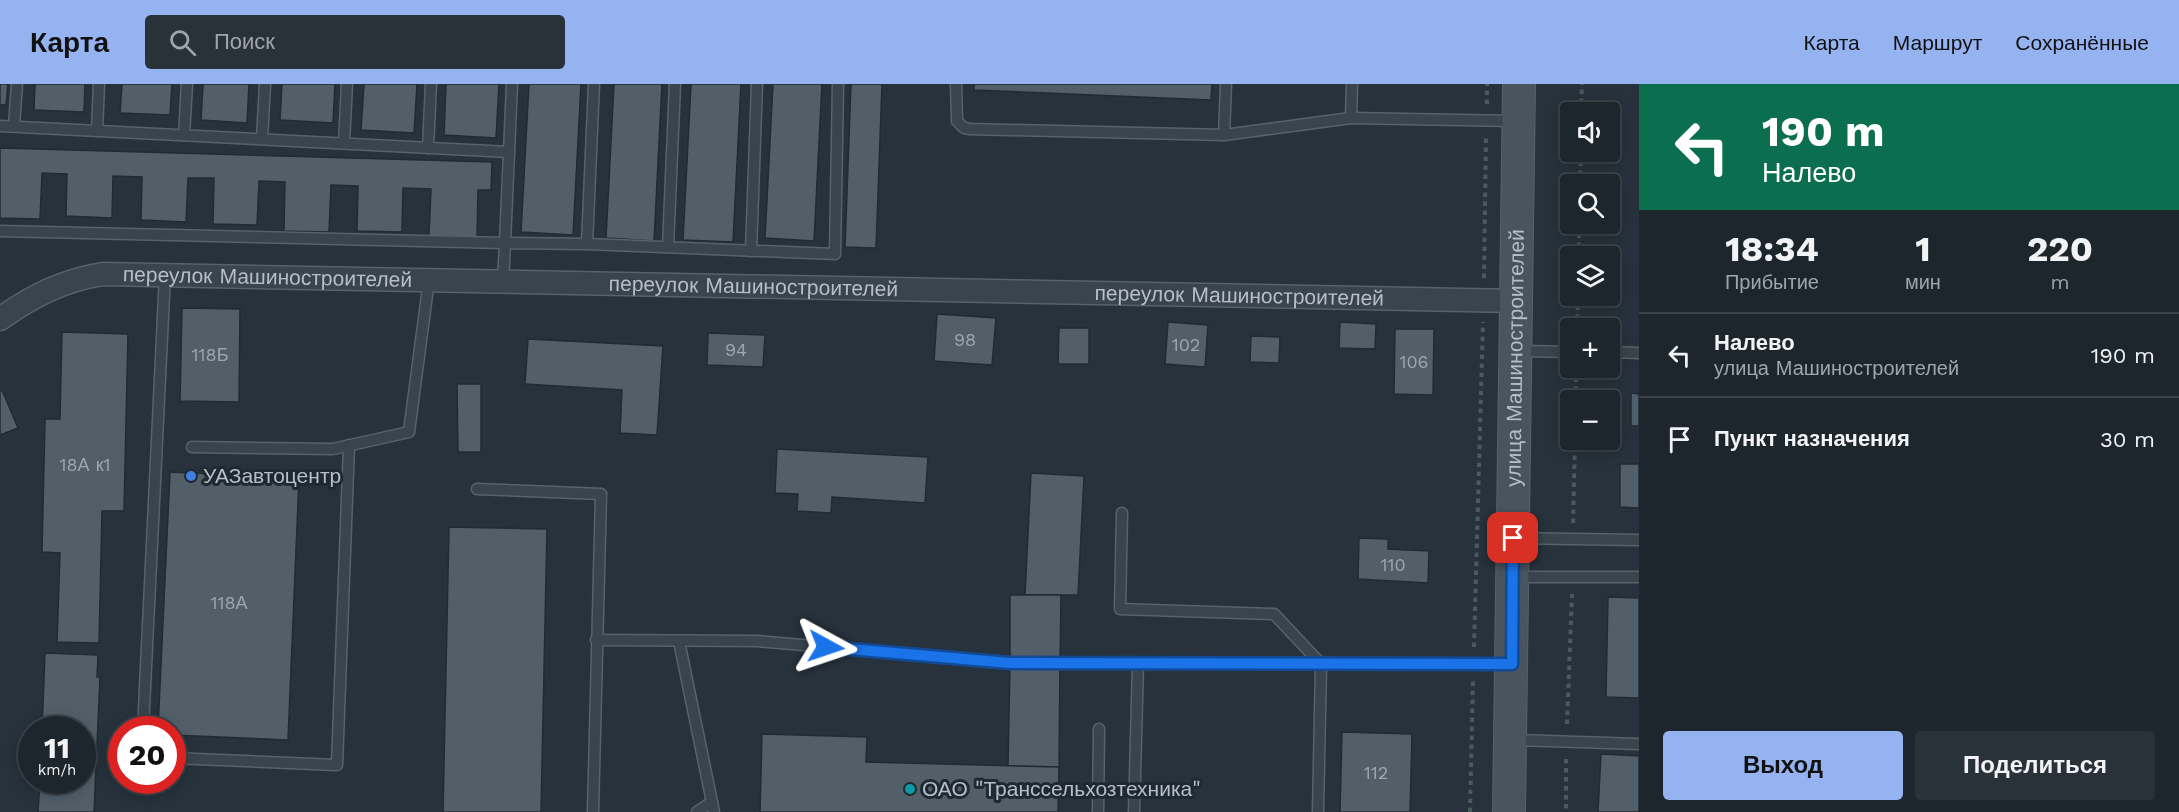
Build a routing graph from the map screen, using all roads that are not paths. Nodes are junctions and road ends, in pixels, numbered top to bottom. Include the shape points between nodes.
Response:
1 (17, 84) edge
2 (99, 84) edge
3 (187, 84) edge
4 (265, 84) edge
5 (347, 84) edge
6 (431, 84) edge
7 (512, 84) edge
8 (594, 84) edge
9 (675, 84) edge
10 (757, 84) edge
11 (838, 84) edge
12 (956, 84) edge
13 (1226, 84) edge
14 (1352, 84) edge
15 (1519, 84) edge
16 (1351, 118) junction
17 (1518, 121) junction
18 (0, 126) edge
19 (14, 126) junction
20 (97, 131) junction
21 (184, 135) junction
22 (1224, 135) junction
23 (262, 139) junction
24 (344, 143) junction
25 (428, 148) junction
26 (509, 152) junction
27 (0, 231) edge
28 (505, 243) junction
29 (587, 244) junction
30 (668, 247) junction
31 (752, 251) junction
32 (165, 275) junction
33 (429, 280) junction
34 (503, 281) junction
35 (1516, 301) junction
36 (0, 319) edge
37 (1516, 351) junction
38 (1560, 352) edge
39 (1620, 352) edge
40 (1639, 353) edge
41 (349, 445) junction
42 (192, 447) dead end
43 (477, 489) dead end
44 (1122, 513) dead end
45 (1513, 538) junction
46 (1639, 540) edge
47 (1512, 577) junction
48 (1639, 577) edge
49 (596, 640) junction
50 (679, 641) junction
51 (1138, 664) junction
52 (1321, 664) junction
53 (1512, 664) junction
54 (144, 716) edge
55 (1099, 729) dead end
56 (1510, 739) junction
57 (1639, 744) edge
58 (186, 759) edge
59 (713, 807) edge
60 (592, 812) edge
61 (698, 812) edge
62 (1098, 812) edge
63 (1134, 812) edge
64 (1318, 812) edge
65 (1509, 812) edge

1 - 19 lane
2 - 20 lane
3 - 21 lane
4 - 23 lane
5 - 24 lane
6 - 25 lane
7 - 26 lane
8 - 29 lane
9 - 30 lane
10 - 31 lane
11 - 31 lane via 835,254
12 - 22 lane via 957,121 964,128
13 - 22 lane
14 - 16 lane
15 - 17 main road, улица Машиностроителей
16 - 17 lane
16 - 22 lane
17 - 35 main road, улица Машиностроителей
18 - 19 lane
19 - 20 lane
20 - 21 lane
21 - 23 lane
23 - 24 lane
24 - 25 lane
25 - 26 lane
26 - 28 lane
27 - 28 lane
28 - 29 lane
28 - 34 lane
29 - 30 lane
30 - 31 lane
32 - 33 street, переулок Машиностроителей
32 - 36 street, переулок Машиностроителей via 103,274 76,278 22,303
32 - 54 lane
33 - 34 street, переулок Машиностроителей
33 - 41 lane via 409,432
34 - 35 street, переулок Машиностроителей
35 - 37 main road, улица Машиностроителей
37 - 38 lane
37 - 45 main road, улица Машиностроителей
39 - 40 lane
41 - 42 lane via 333,449
41 - 58 lane via 337,765
43 - 49 lane via 600,494
44 - 52 lane via 1120,609 1274,614
45 - 46 lane
45 - 47 main road, улица Машиностроителей
47 - 48 lane
47 - 53 main road, улица Машиностроителей
49 - 50 lane
49 - 60 lane
50 - 51 lane via 757,641 1010,663
50 - 59 lane
51 - 52 lane
51 - 63 lane
52 - 53 lane
52 - 64 lane
53 - 56 main road, улица Машиностроителей
55 - 62 lane
56 - 57 lane
56 - 65 main road, улица Машиностроителей
59 - 61 lane

